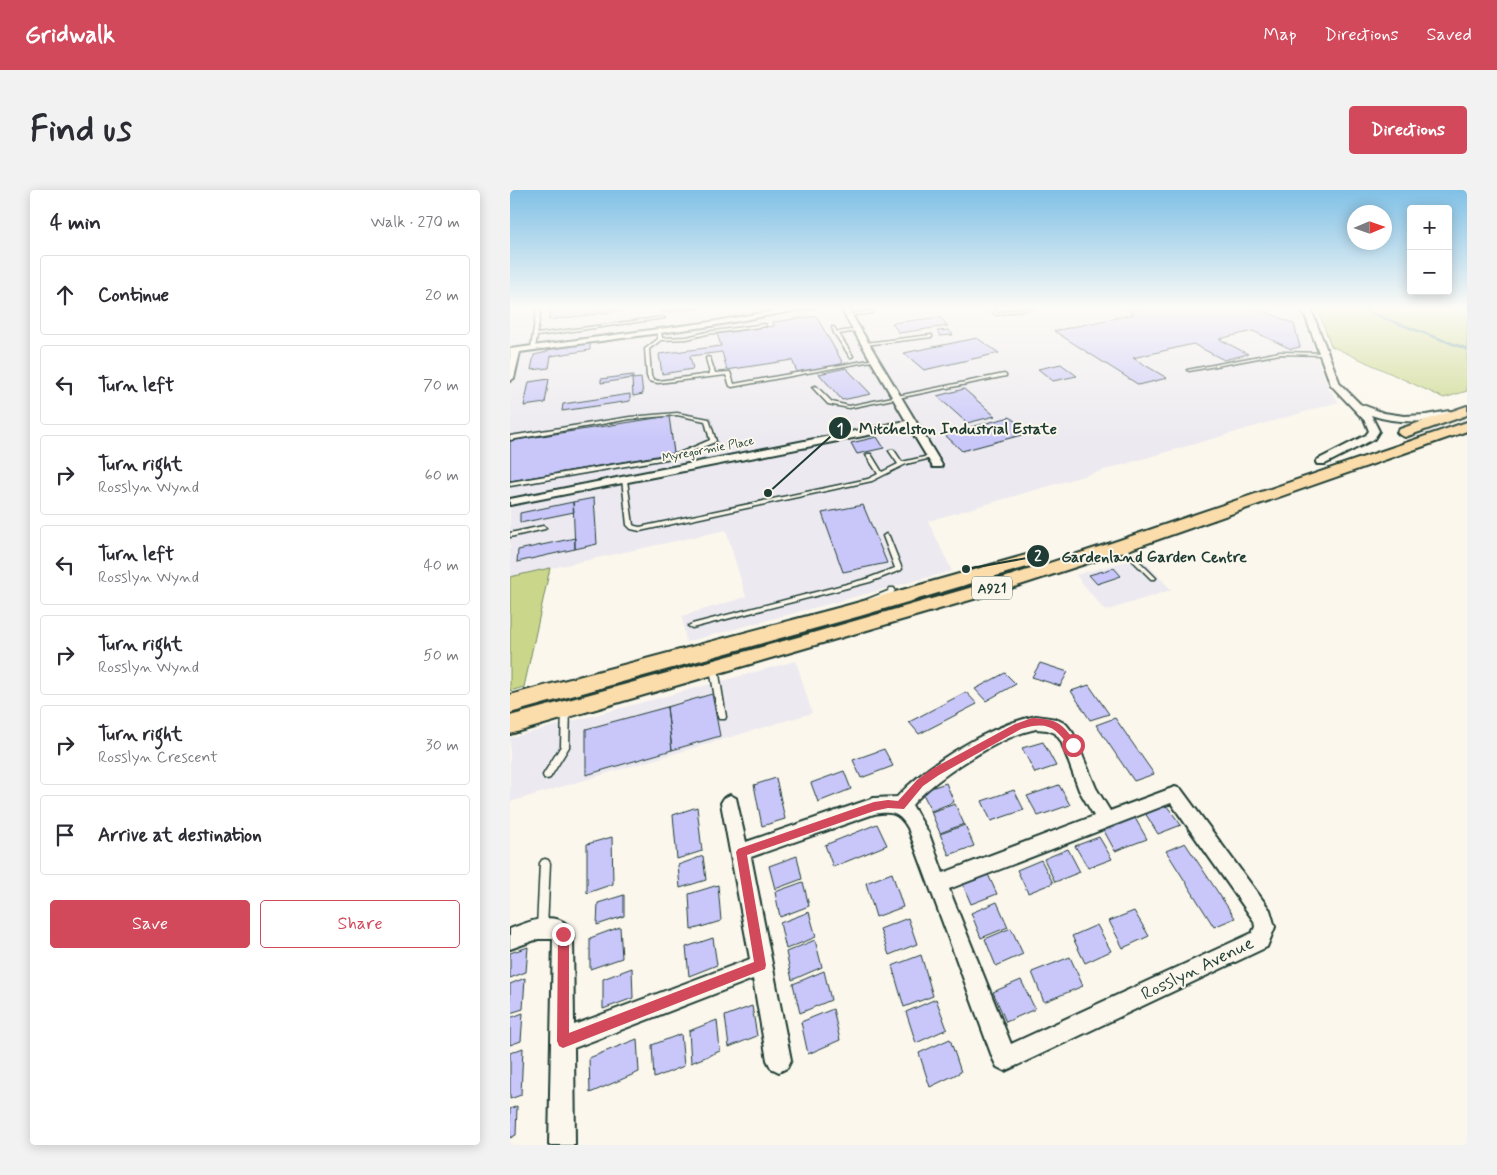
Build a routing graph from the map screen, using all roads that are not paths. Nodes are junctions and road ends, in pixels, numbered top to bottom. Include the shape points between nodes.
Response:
1 (513, 351) edge
2 (647, 352) edge
3 (848, 352) edge
4 (870, 352) edge
5 (1324, 354) joint
6 (851, 356) dead end
7 (708, 358) dead end
8 (875, 360) junction
9 (1189, 370) dead end
10 (713, 375) junction
11 (1004, 375) dead end
12 (510, 378) edge
13 (814, 387) dead end
14 (897, 398) junction
15 (1354, 404) junction
16 (1467, 409) edge
17 (912, 422) junction
18 (1467, 426) edge
19 (510, 438) edge
20 (892, 451) dead end
21 (869, 455) dead end
22 (935, 461) joint
23 (1321, 462) junction
24 (902, 464) junction
25 (881, 475) junction
26 (624, 480) junction
27 (510, 484) edge
28 (510, 502) edge
29 (542, 528) dead end
30 (510, 535) edge
31 (886, 536) dead end
32 (1121, 546) junction
33 (886, 575) junction
34 (1154, 578) dead end
35 (892, 590) junction
36 (911, 594) junction
37 (860, 609) junction
38 (692, 626) dead end
39 (714, 668) junction
40 (510, 704) edge
41 (566, 709) junction
42 (722, 717) dead end
43 (510, 725) edge
44 (547, 774) dead end
45 (730, 803) dead end
46 (900, 806) junction
47 (1106, 820) junction
48 (741, 852) junction
49 (546, 863) dead end
50 (937, 884) junction
51 (542, 928) junction
52 (510, 939) edge
53 (761, 965) junction
54 (563, 1041) junction
55 (779, 1060) dead end
56 (562, 1145) edge

1 - 12 street
2 - 10 lane via 651,380 668,382
3 - 6 lane
4 - 8 street
5 - 9 lane via 1280,353
5 - 15 street via 1336,385
7 - 10 lane
8 - 10 lane via 732,386 728,373
8 - 14 street
11 - 14 lane
13 - 14 lane via 830,404 849,407
14 - 17 street
15 - 16 street via 1382,416 1403,420 1426,419
15 - 23 street via 1370,420 1374,431
16 - 23 main road, A921
17 - 22 street
17 - 26 street, Myregormie Place
18 - 32 main road, A921
19 - 27 lane via 630,418 677,414 707,420 713,441 678,455
20 - 24 lane
21 - 25 lane
22 - 24 lane
23 - 36 main road, A921 via 1137,526
24 - 25 lane
25 - 26 lane via 640,529 630,526
26 - 28 street, Myregormie Place
29 - 30 lane
31 - 33 lane via 900,569
32 - 34 lane
32 - 39 main road, A921 via 1001,585
33 - 35 lane
33 - 38 lane
35 - 36 lane via 900,595
35 - 37 lane
36 - 37 main road, A921
37 - 40 main road, A921
39 - 41 main road, A921
39 - 42 lane
41 - 43 main road, A921
41 - 44 lane via 565,747
45 - 48 street
46 - 47 street via 920,783 936,772 1018,726 1048,722 1067,734 1088,791
46 - 48 street via 874,806
46 - 50 street via 916,826
47 - 50 street
47 - 50 street, Rosslyn Avenue via 1175,794 1263,917 1265,927 1260,940 1004,1059
48 - 53 street
49 - 51 lane
51 - 52 street
51 - 54 street via 558,928 563,934
53 - 54 street
53 - 55 street
54 - 56 street

